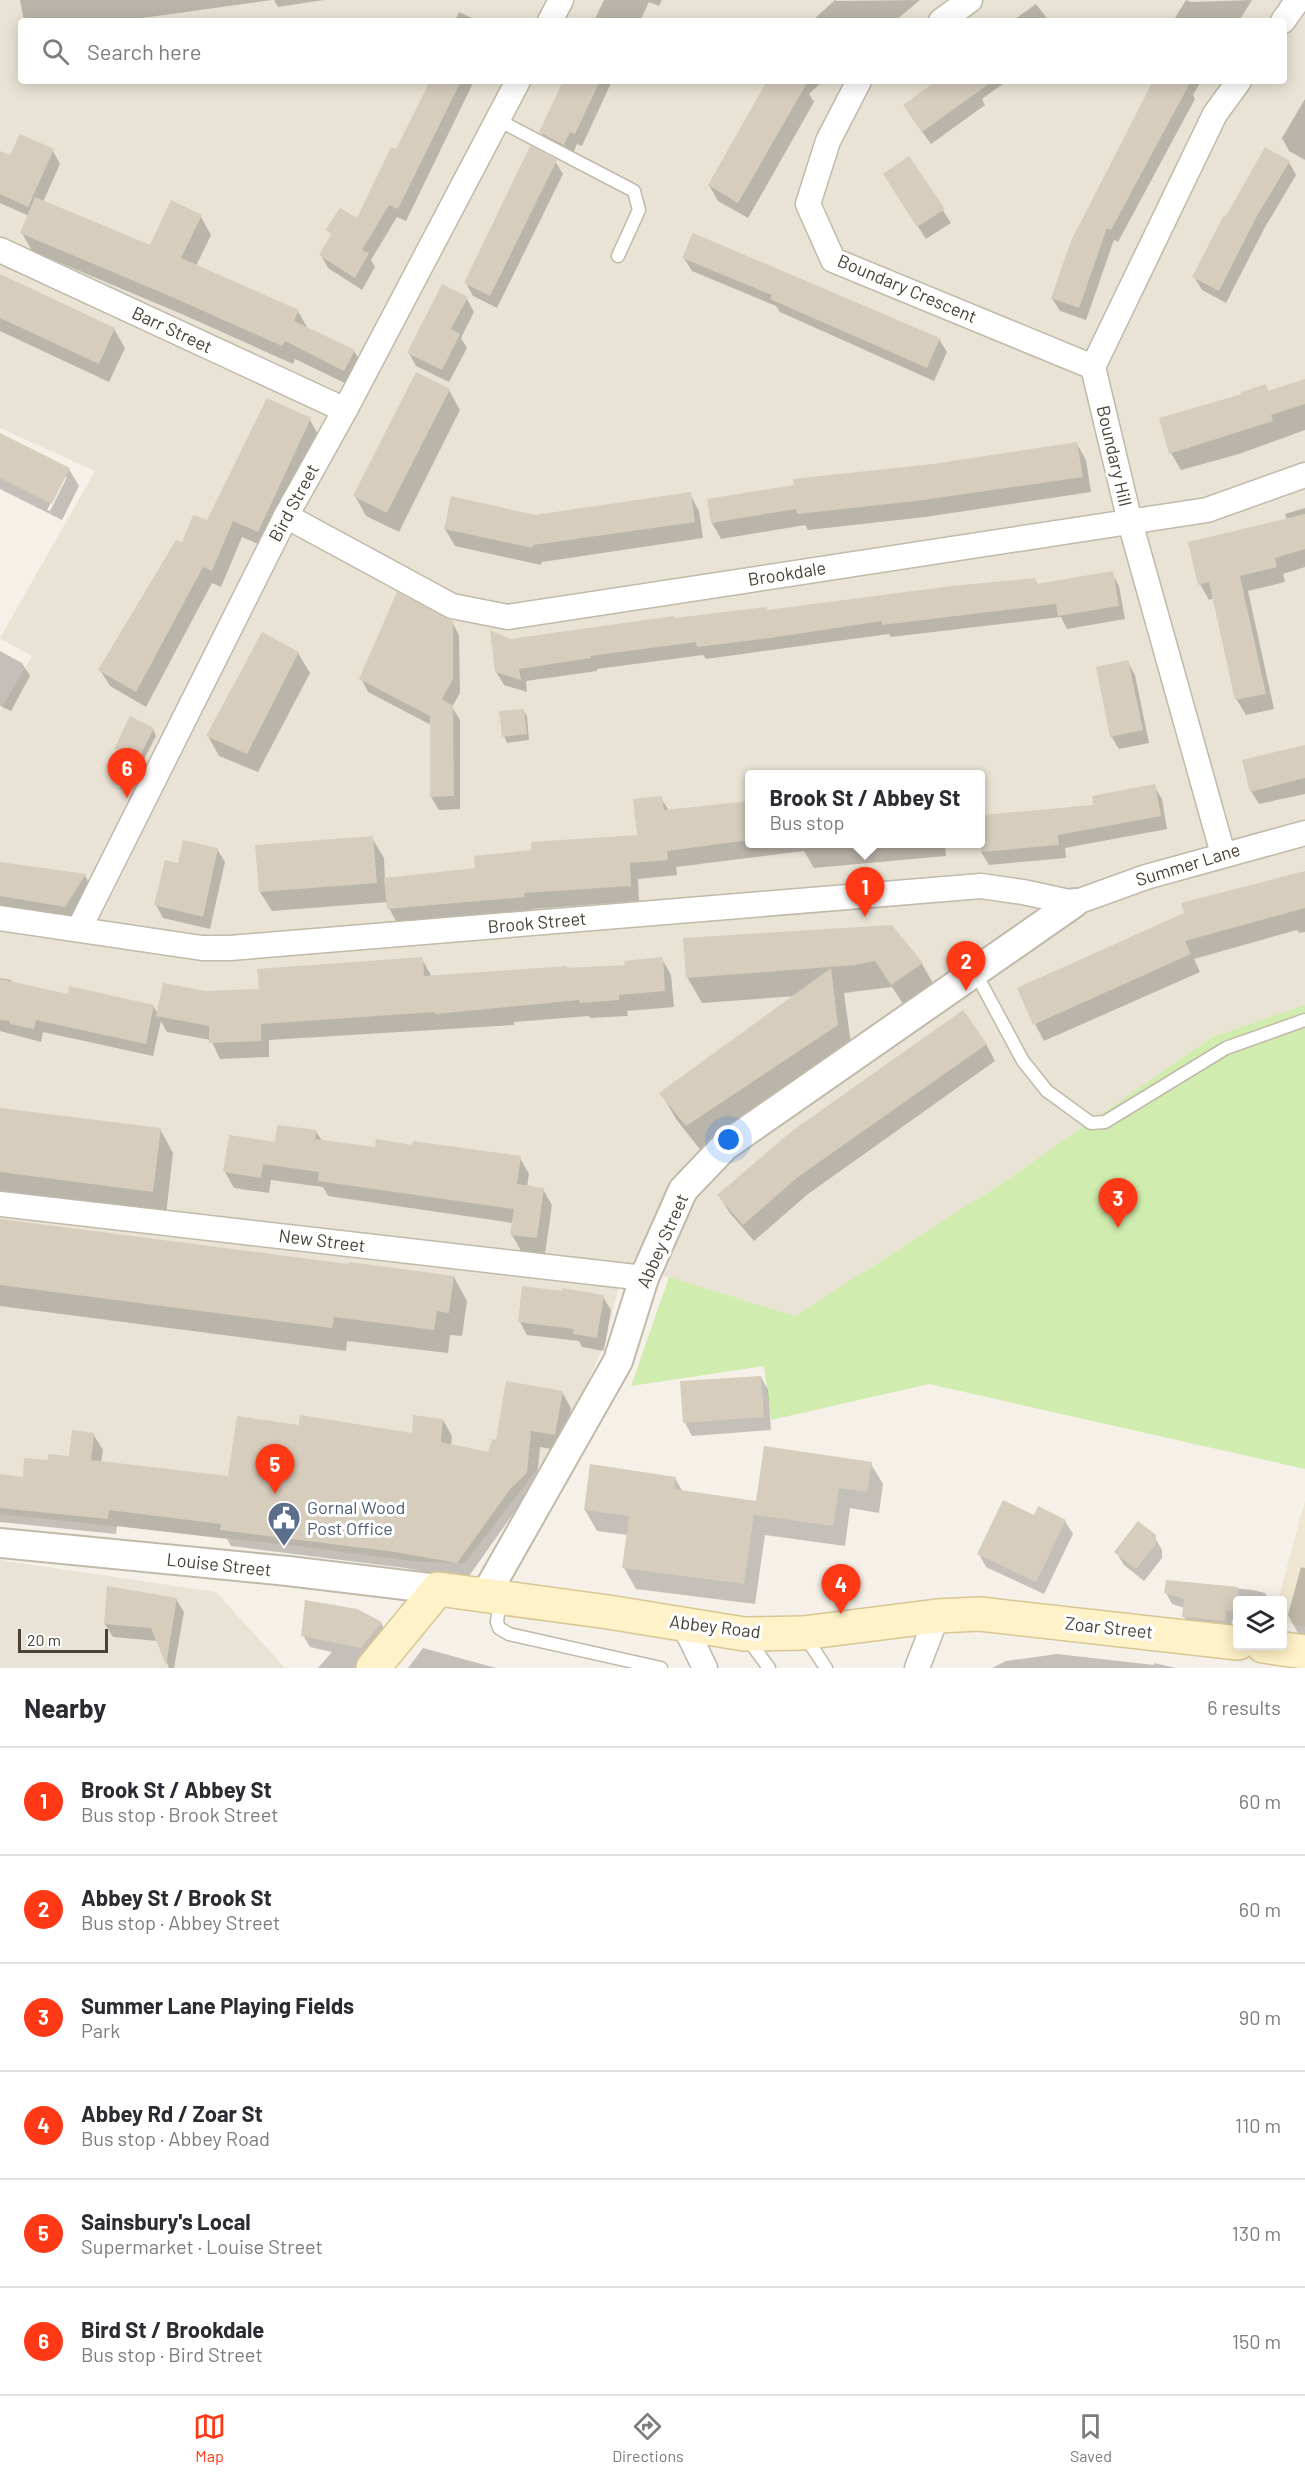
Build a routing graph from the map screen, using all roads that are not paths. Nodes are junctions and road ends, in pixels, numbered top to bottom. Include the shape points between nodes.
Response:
1 (561, 0) edge
2 (970, 0) edge
3 (1298, 0) edge
4 (552, 18) edge
5 (945, 18) edge
6 (1285, 18) edge
7 (516, 84) edge
8 (857, 84) edge
9 (1237, 84) edge
10 (498, 120) junction
11 (0, 250) edge
12 (618, 256) dead end
13 (1093, 367) junction
14 (345, 410) junction
15 (1305, 475) edge
16 (286, 516) junction
17 (1130, 522) junction
18 (1305, 833) edge
19 (1222, 854) junction
20 (1074, 903) junction
21 (0, 918) edge
22 (79, 929) junction
23 (975, 972) junction
24 (1305, 1020) edge
25 (0, 1204) edge
26 (645, 1278) junction
27 (0, 1543) edge
28 (438, 1589) junction
29 (494, 1595) junction
30 (980, 1614) joint
31 (937, 1616) junction
32 (684, 1625) junction
33 (803, 1633) junction
34 (744, 1634) junction
35 (1233, 1641) edge
36 (1287, 1649) edge
37 (1305, 1652) edge
38 (373, 1668) edge
39 (661, 1668) edge
40 (705, 1668) edge
41 (769, 1668) edge
42 (826, 1668) edge
43 (917, 1668) edge

1 - 4 street
2 - 5 street
3 - 6 street
7 - 10 street, Bird Street
8 - 13 street, Boundary Crescent via 828,141 808,204 833,260
9 - 13 street via 1215,114
10 - 12 lane via 634,191 639,210
10 - 14 street, Bird Street
11 - 14 street, Barr Street
13 - 17 street, Boundary Hill
14 - 16 street, Bird Street
15 - 17 street, Brookdale via 1207,510
16 - 17 street, Brookdale via 452,606 508,616
16 - 22 street, Bird Street
17 - 19 street, Boundary Hill
18 - 19 street, Summer Lane
19 - 20 street, Summer Lane
20 - 22 street, Brook Street via 981,886 230,948 202,948
20 - 23 street, Abbey Street
21 - 22 street, Brook Street
23 - 24 lane via 1023,1061 1047,1091 1090,1123 1105,1122 1226,1048
23 - 26 street, Abbey Street via 725,1146 683,1190
25 - 26 street, New Street
26 - 29 street, Abbey Street via 618,1361
27 - 28 street, Louise Street
28 - 29 main road, Abbey Road
28 - 38 main road
29 - 32 main road, Abbey Road
29 - 39 lane via 499,1628 508,1634
30 - 31 main road, Abbey Road
30 - 35 main road, Zoar Street
31 - 33 main road, Abbey Road
31 - 43 street
32 - 34 main road, Abbey Road
32 - 40 street
33 - 34 main road, Abbey Road
33 - 42 lane
34 - 41 lane
36 - 37 main road

